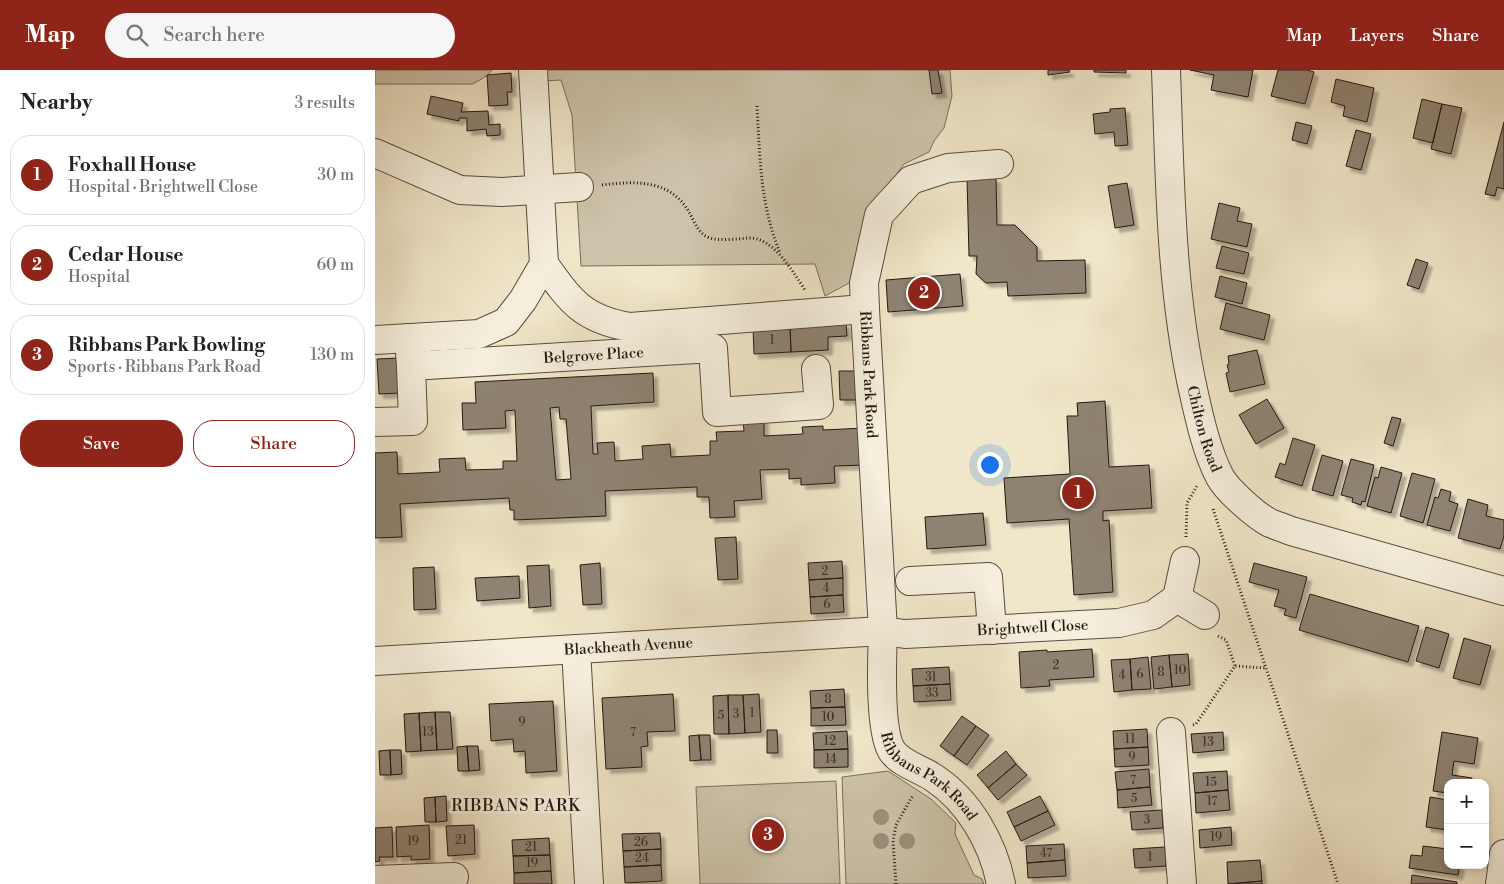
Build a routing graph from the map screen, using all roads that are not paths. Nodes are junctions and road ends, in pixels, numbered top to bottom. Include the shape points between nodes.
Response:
1 (533, 70) edge
2 (1166, 70) edge
3 (375, 153) edge
4 (999, 164) dead end
5 (579, 187) road end
6 (540, 189) junction
7 (545, 264) junction
8 (865, 309) junction
9 (409, 338) junction
10 (375, 340) edge
11 (411, 366) junction
12 (816, 369) dead end
13 (375, 422) edge
14 (1185, 561) road end
15 (910, 581) dead end
16 (1504, 591) edge
17 (1177, 598) junction
18 (1205, 614) road end
19 (991, 630) junction
20 (883, 631) junction
21 (577, 649) junction
22 (375, 660) edge
23 (1171, 732) road end
24 (1504, 854) edge
25 (454, 876) dead end
26 (392, 881) edge
27 (589, 884) edge
28 (1001, 884) edge
29 (1182, 884) edge
30 (1500, 884) edge

1 - 6 street
2 - 16 street, Chilton Road via 1171,233 1181,315 1195,398 1217,467 1252,510 1270,523
3 - 6 street via 460,190 502,192
4 - 8 street via 948,168 911,180 879,215 863,283
5 - 6 street
6 - 7 street
7 - 8 street, Ribbans Park Road via 573,301 590,316 630,328
7 - 9 street via 506,322 479,334
8 - 20 street, Ribbans Park Road
9 - 10 street
9 - 11 street
11 - 12 street, Belgrove Place via 713,348 717,412 819,405
11 - 13 street via 413,421
14 - 17 street
15 - 19 street via 988,577
17 - 18 street
17 - 19 street, Brightwell Close via 1153,615 1119,623
19 - 20 street, Brightwell Close via 905,634
20 - 21 street, Blackheath Avenue
20 - 28 street, Ribbans Park Road via 881,662 885,731 892,751 950,789 975,819 991,849
21 - 22 street, Blackheath Avenue
21 - 27 street
23 - 29 street
24 - 30 street
25 - 26 street

